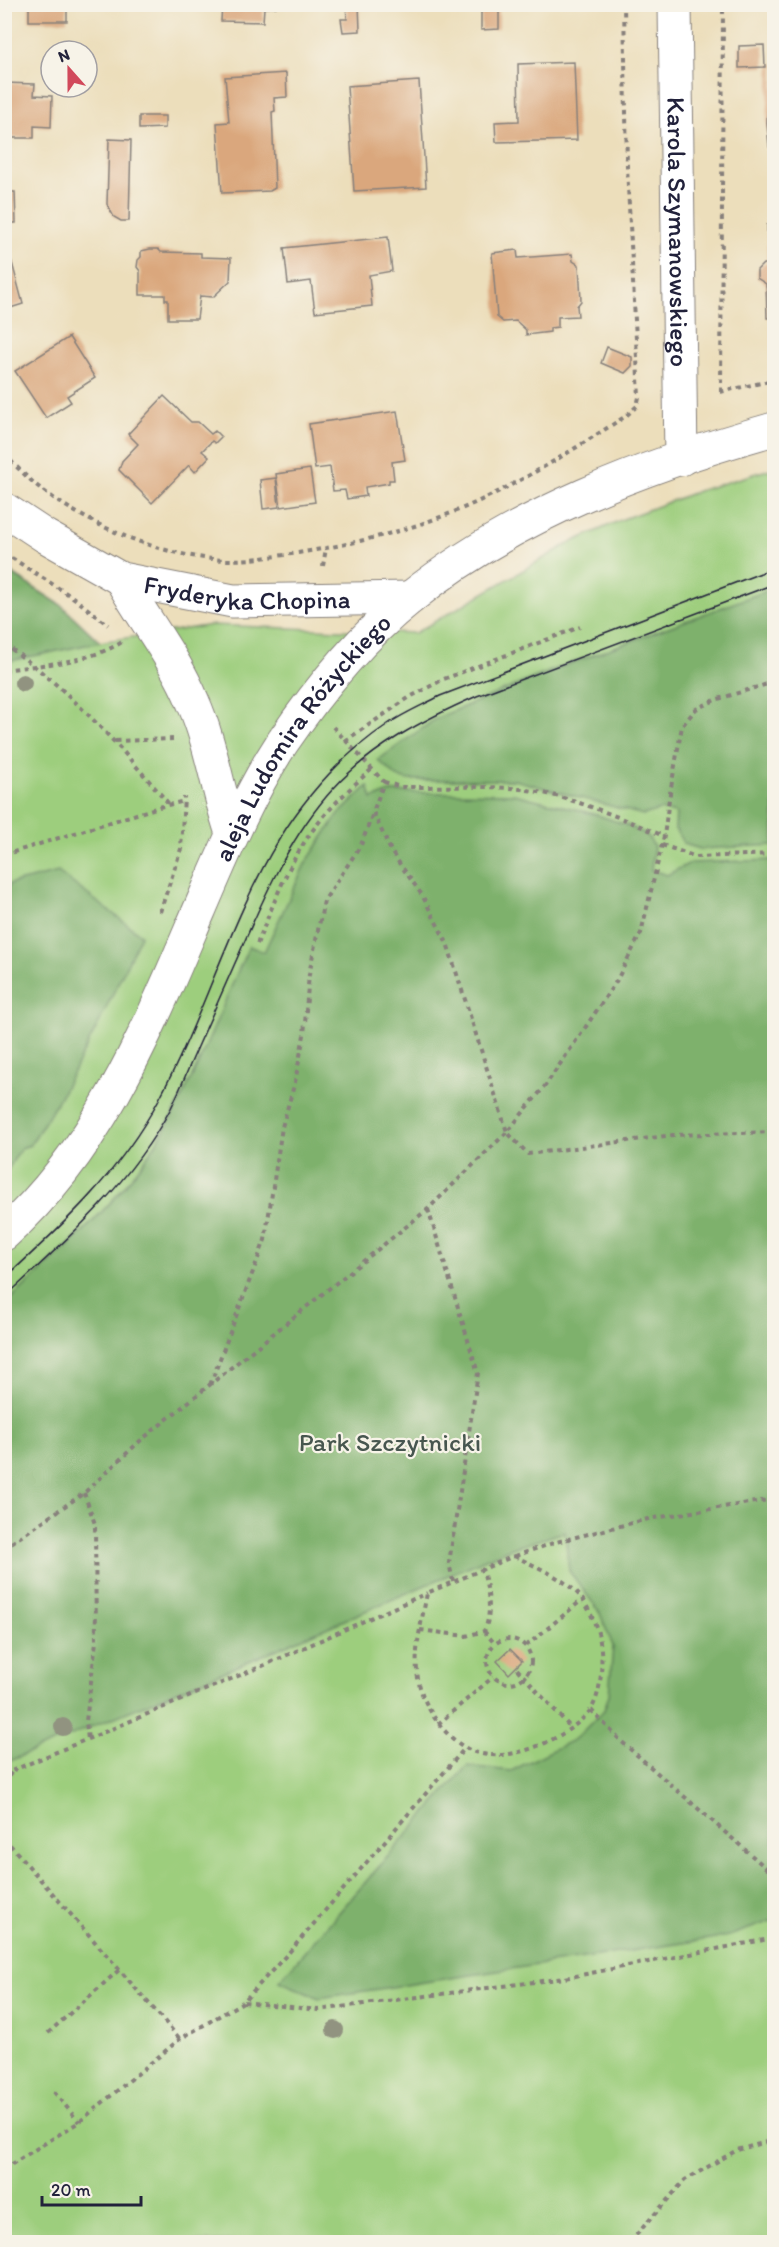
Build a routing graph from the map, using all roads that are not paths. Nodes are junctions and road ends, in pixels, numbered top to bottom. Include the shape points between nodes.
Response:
1 (675, 4) edge
2 (774, 429) edge
3 (681, 459) junction
4 (4, 509) edge
5 (120, 579) junction
6 (410, 598) junction
7 (232, 833) junction
8 (4, 1234) edge

1 - 3 street, Karola Szymanowskiego
2 - 3 street, aleja Ludomira Różyckiego
3 - 6 street, aleja Ludomira Różyckiego via 546,513 453,567
4 - 5 street, Fryderyka Chopina
5 - 6 street, Fryderyka Chopina via 233,601
5 - 7 street, Fryderyka Chopina via 193,700 212,753 222,806
6 - 7 street, aleja Ludomira Różyckiego via 363,641 309,704 281,745
7 - 8 street, aleja Ludomira Różyckiego via 138,1052 75,1157 30,1211

